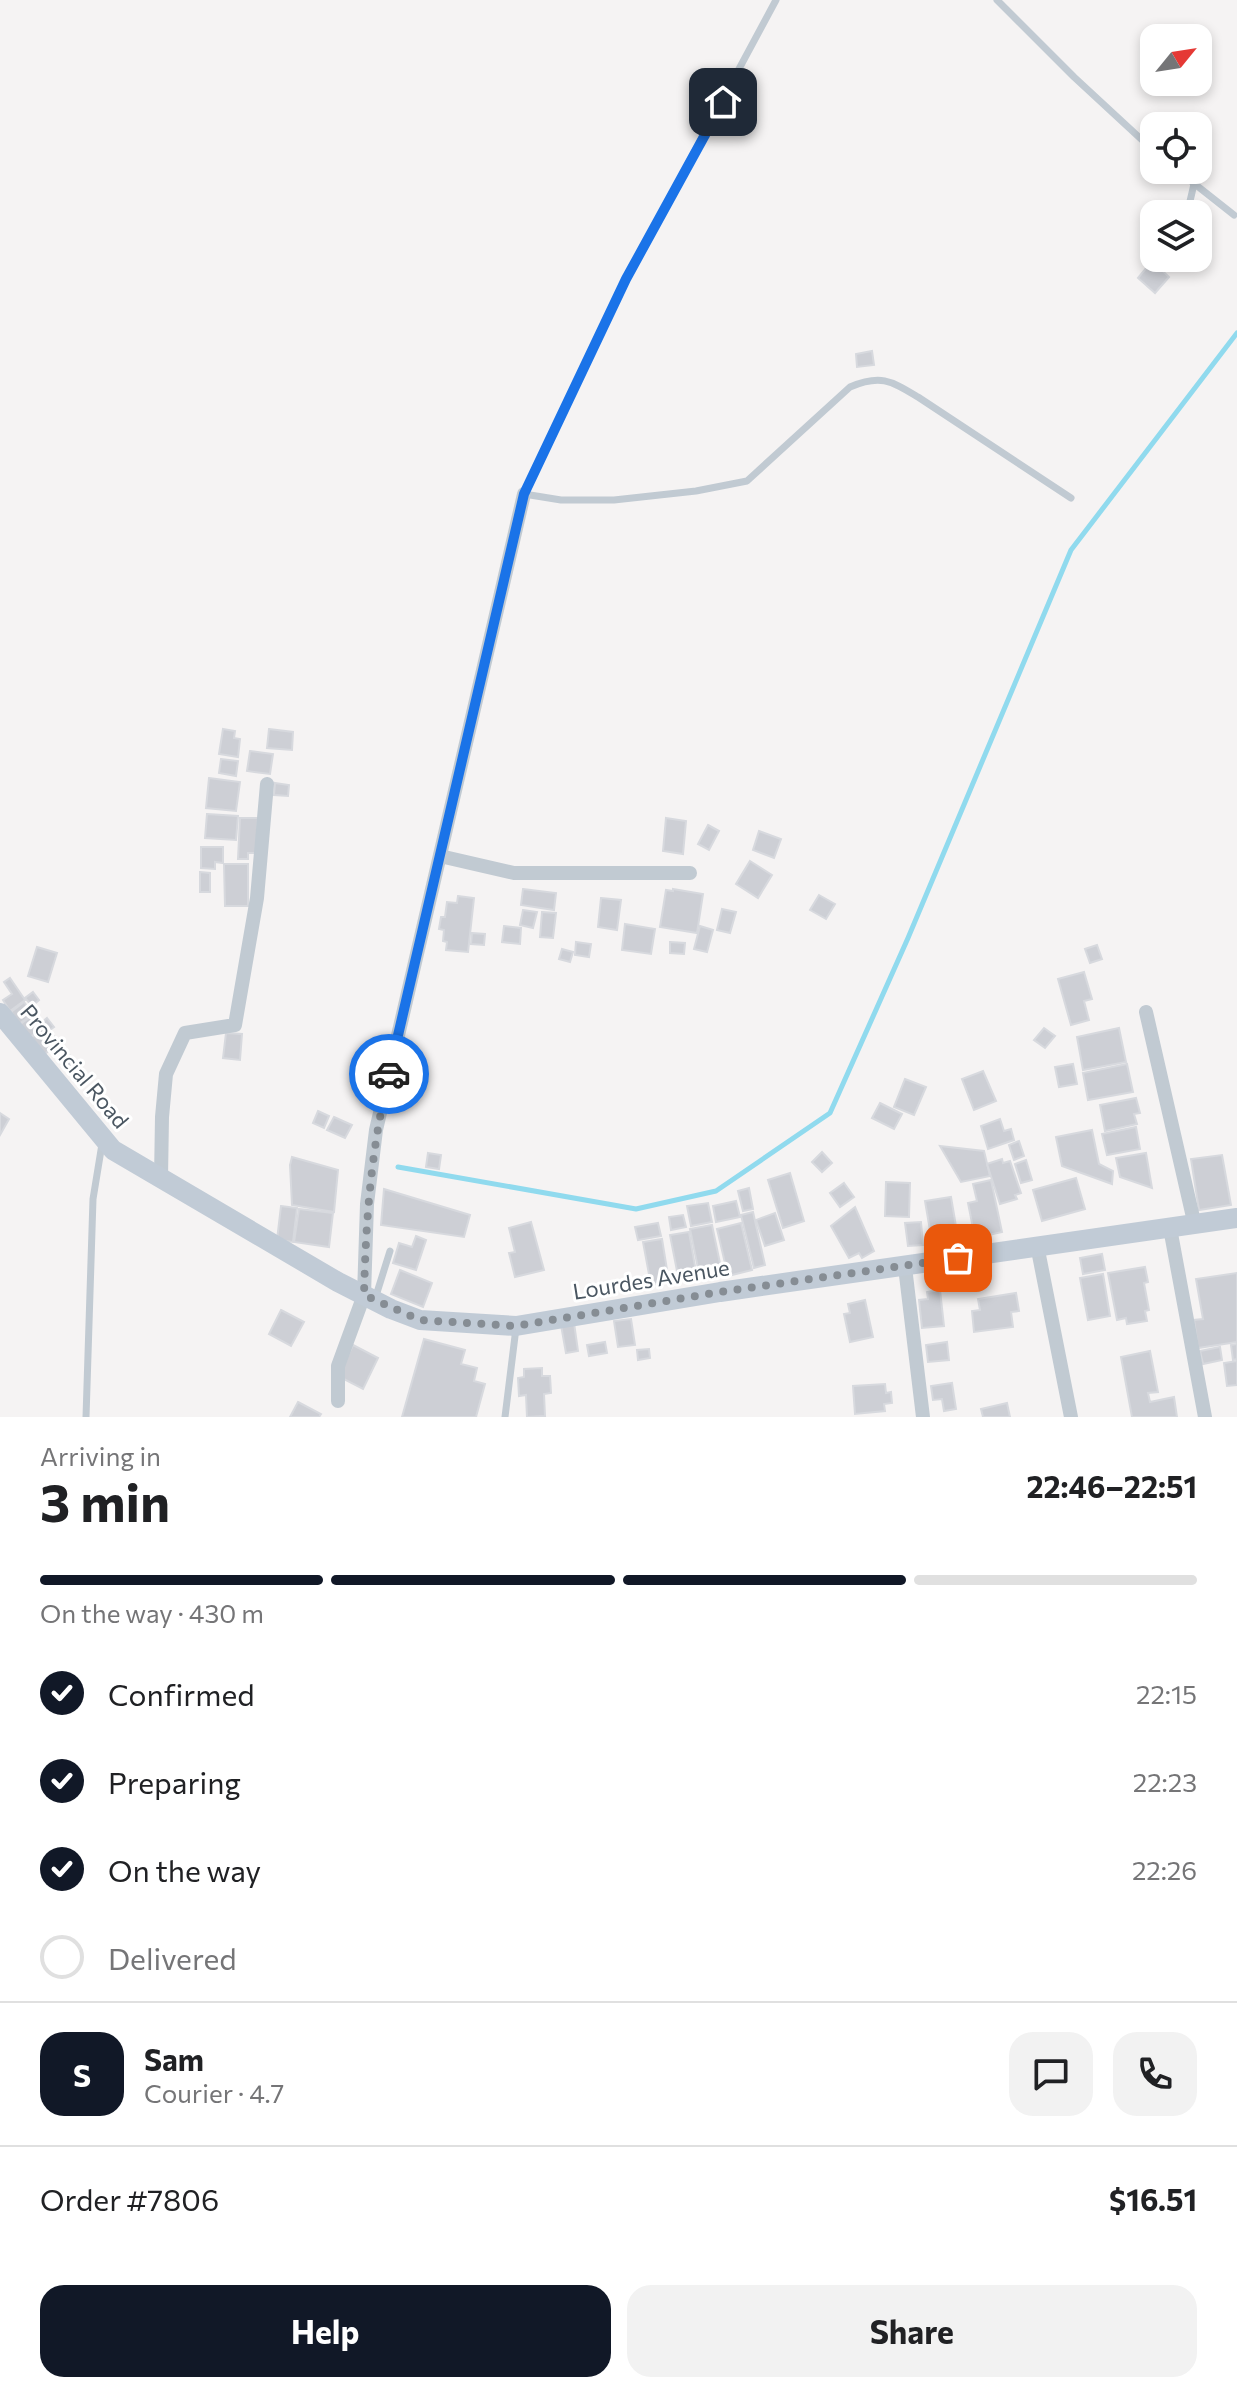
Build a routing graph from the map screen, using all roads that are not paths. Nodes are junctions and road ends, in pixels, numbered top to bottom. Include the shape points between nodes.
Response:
1 (776, 0) edge
2 (997, 0) edge
3 (1140, 138) edge
4 (1194, 184) joint
5 (1190, 200) edge
6 (1234, 215) dead end
7 (524, 494) junction
8 (1071, 498) dead end
9 (267, 784) dead end
10 (440, 856) junction
11 (690, 873) dead end
12 (1146, 1012) dead end
13 (0, 1013) edge
14 (108, 1144) junction
15 (161, 1178) junction
16 (1237, 1218) edge
17 (1195, 1226) junction
18 (1170, 1228) junction
19 (1037, 1245) junction
20 (390, 1251) dead end
21 (905, 1267) junction
22 (369, 1298) junction
23 (516, 1326) junction
24 (338, 1401) dead end
25 (86, 1417) edge
26 (505, 1417) edge
27 (923, 1417) edge
28 (1071, 1417) edge
29 (1205, 1417) edge

1 - 7 lane via 626,279
2 - 3 lane
4 - 5 lane
4 - 6 lane
7 - 8 lane via 614,500 747,481 850,387 871,378 893,382
7 - 10 street
9 - 15 street via 257,898 235,1025 185,1033 166,1074
10 - 11 street via 514,873
10 - 22 street via 376,1130 367,1204
12 - 17 street
13 - 14 main road, Provincial Road
14 - 15 main road, Lourdes Avenue
14 - 25 lane via 93,1199
15 - 22 main road, Lourdes Avenue
16 - 17 main road, Lourdes Avenue
17 - 18 main road, Lourdes Avenue
18 - 19 main road, Lourdes Avenue
18 - 29 street
19 - 21 main road, Lourdes Avenue
19 - 28 street
20 - 22 lane
21 - 23 main road, Lourdes Avenue
21 - 27 street
22 - 23 main road, Lourdes Avenue via 420,1320
22 - 24 street via 338,1366
23 - 26 lane

